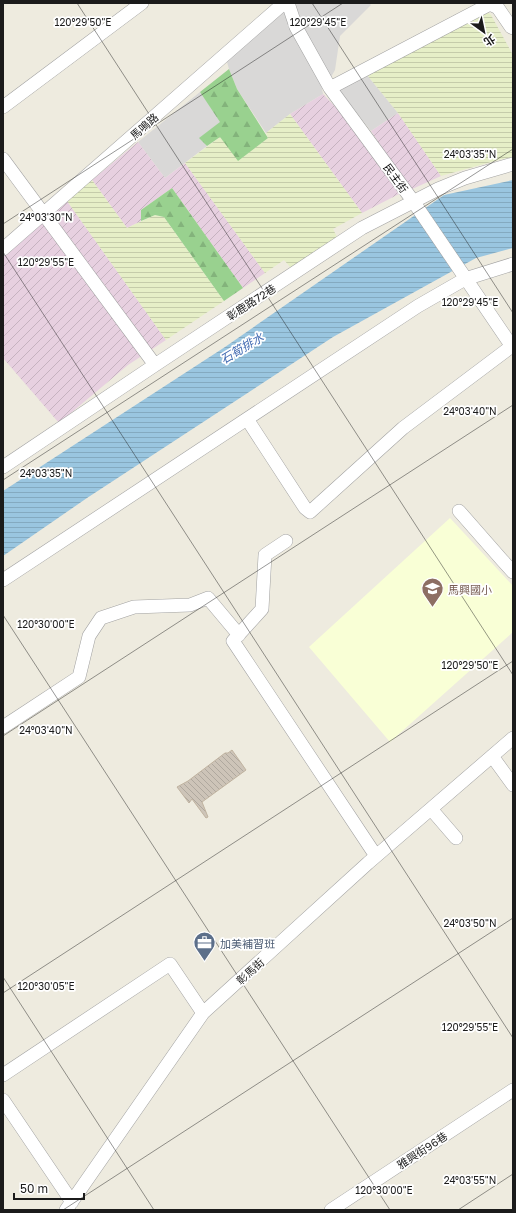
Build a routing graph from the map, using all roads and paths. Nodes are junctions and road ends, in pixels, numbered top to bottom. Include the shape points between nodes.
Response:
1 (142, 3) edge
2 (284, 3) edge
3 (288, 3) edge
4 (513, 28) edge
5 (330, 88) junction
6 (3, 107) edge
7 (3, 159) edge
8 (513, 164) edge
9 (413, 201) junction
10 (44, 214) junction
11 (3, 249) edge
12 (513, 264) edge
13 (465, 279) junction
14 (512, 347) edge
15 (155, 365) junction
16 (247, 419) junction
17 (3, 467) edge
18 (459, 511) dead end
19 (286, 541) dead end
20 (513, 572) edge
21 (3, 580) edge
22 (239, 635) junction
23 (3, 727) edge
24 (513, 738) edge
25 (492, 756) junction
26 (513, 785) edge
27 (431, 809) junction
28 (456, 838) dead end
29 (376, 856) junction
30 (203, 1013) junction
31 (3, 1075) edge
32 (513, 1090) edge
33 (3, 1100) edge
34 (69, 1206) edge
35 (330, 1210) edge

1 - 6 street
2 - 10 street, 馬鳴路
3 - 5 street, 民主街 via 296,27
4 - 5 street via 498,8 490,4
5 - 9 street, 民主街
7 - 10 street
8 - 9 street, 彰鹿路72巷 via 465,178
9 - 13 street, 民主街
9 - 15 street, 彰鹿路72巷 via 362,228
10 - 11 street, 馬鳴路
10 - 15 street
12 - 13 street
13 - 14 street, 民主街
13 - 16 street via 418,306
14 - 16 street via 403,428 310,512
15 - 17 street, 彰鹿路72巷
16 - 21 street
18 - 20 street
19 - 22 street via 265,555 262,609
22 - 23 street via 208,598 190,605 134,606 101,618 89,636 79,677
22 - 29 street via 233,642
24 - 25 street, 彰馬街
25 - 26 street
25 - 27 street, 彰馬街
27 - 28 street
27 - 29 street, 彰馬街
29 - 30 street, 彰馬街
30 - 31 street via 170,964
30 - 34 street, 彰馬街
32 - 35 street, 雅興街96巷
33 - 34 street

